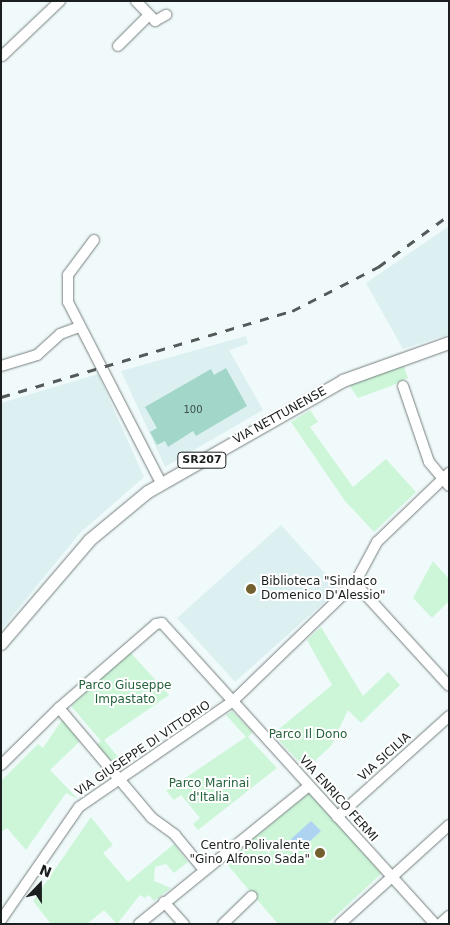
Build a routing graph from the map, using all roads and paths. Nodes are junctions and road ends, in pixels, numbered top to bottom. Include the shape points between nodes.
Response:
1 (60, 1) edge
2 (136, 1) edge
3 (149, 15) junction
4 (166, 15) dead end
5 (118, 46) dead end
6 (2, 56) edge
7 (94, 240) dead end
8 (78, 327) junction
9 (449, 343) edge
10 (1, 366) edge
11 (402, 386) dead end
12 (447, 479) edge
13 (161, 483) junction
14 (355, 583) junction
15 (1, 644) edge
16 (449, 686) edge
17 (233, 701) junction
18 (59, 708) junction
19 (449, 716) edge
20 (1, 764) edge
21 (118, 778) junction
22 (309, 786) junction
23 (337, 817) junction
24 (449, 825) edge
25 (204, 870) junction
26 (392, 877) junction
27 (252, 896) dead end
28 (164, 902) junction
29 (449, 916) edge
30 (1, 920) edge
31 (139, 924) edge
32 (184, 924) edge
33 (223, 924) edge
34 (340, 924) edge
35 (435, 924) edge
36 (440, 924) edge

1 - 6 street
2 - 3 street
3 - 4 street via 157,22
3 - 5 street
7 - 8 street via 66,281 68,302
8 - 10 street via 58,335 38,355
8 - 13 street
9 - 13 main road, VIA NETTUNENSE / SR207 via 343,381
11 - 12 street via 429,462
12 - 14 street, VIA GIUSEPPE DI VITTORIO via 377,542
13 - 15 main road, VIA NETTUNENSE / SR207 via 90,540
14 - 16 street
14 - 17 street, VIA GIUSEPPE DI VITTORIO
17 - 18 street, VIA ENRICO FERMI via 165,625 156,624
17 - 21 street, VIA GIUSEPPE DI VITTORIO
17 - 22 street, VIA ENRICO FERMI
18 - 20 street
18 - 21 street
19 - 23 street, VIA SICILIA
21 - 25 street
21 - 30 street, VIA GIUSEPPE DI VITTORIO via 74,813
22 - 23 street, VIA ENRICO FERMI
22 - 25 street
23 - 26 street, VIA ENRICO FERMI
24 - 26 street
25 - 28 street
26 - 34 street
26 - 35 street, VIA ENRICO FERMI
27 - 33 street
28 - 31 street
28 - 32 street
29 - 36 street

